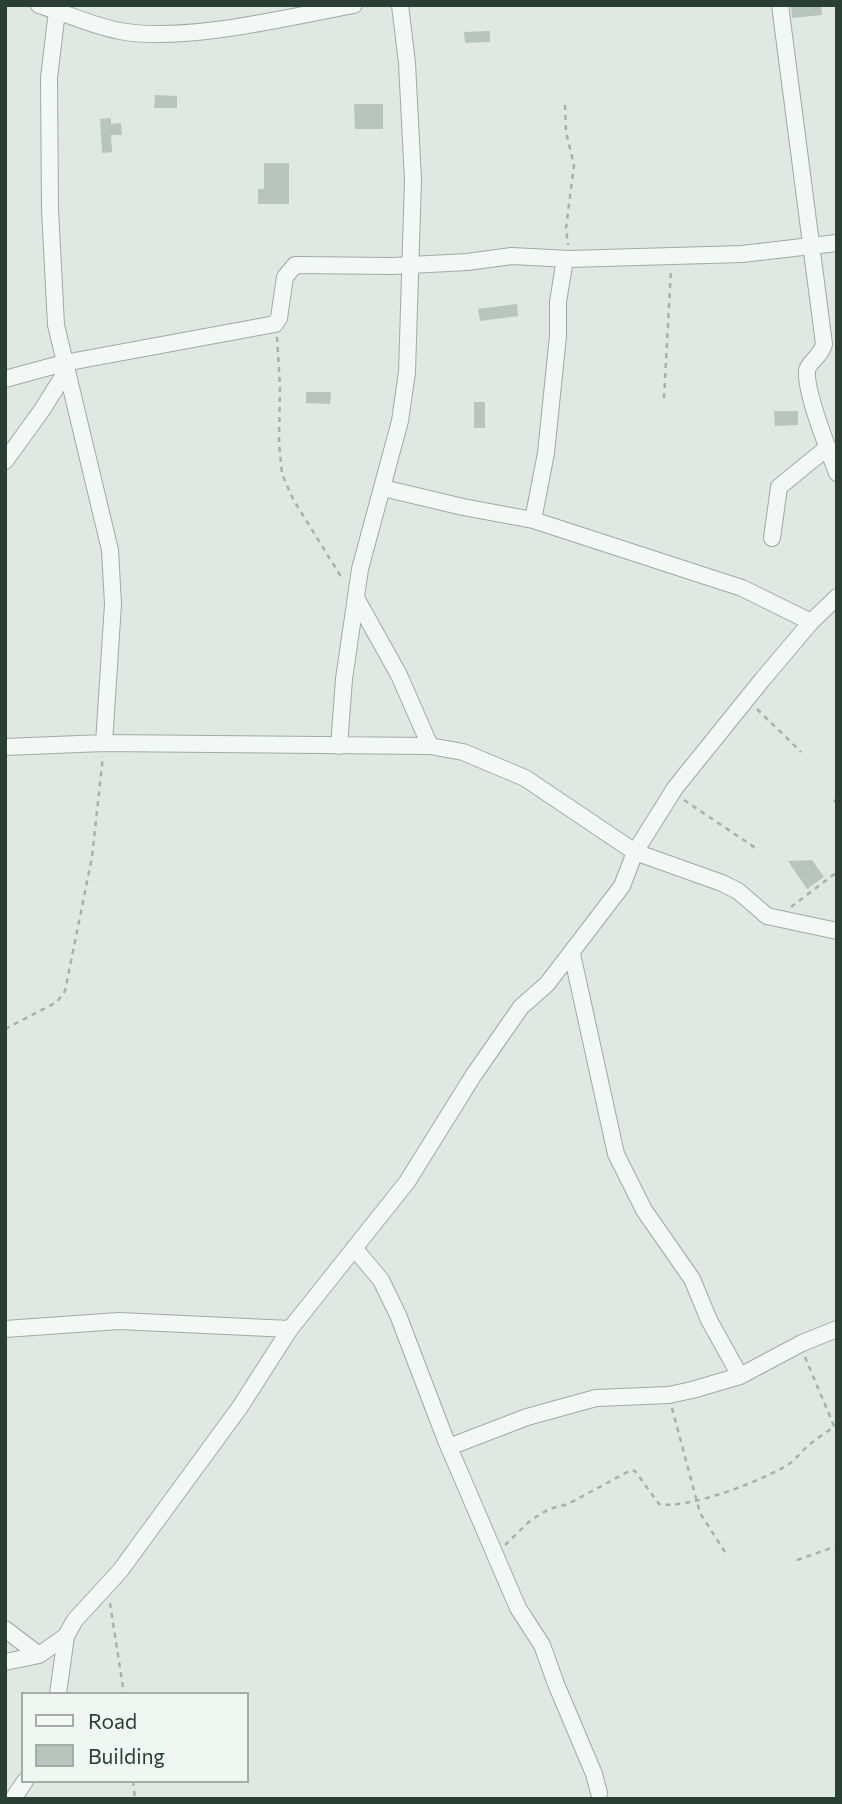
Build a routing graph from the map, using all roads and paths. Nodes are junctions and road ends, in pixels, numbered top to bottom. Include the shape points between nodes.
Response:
1 (39, 5) edge
2 (354, 5) edge
3 (400, 5) edge
4 (780, 5) edge
5 (57, 10) junction
6 (565, 105) dead end
7 (837, 243) edge
8 (811, 245) junction
9 (672, 256) junction
10 (567, 258) junction
11 (412, 265) junction
12 (275, 324) junction
13 (66, 366) junction
14 (5, 379) edge
15 (664, 398) dead end
16 (828, 447) junction
17 (5, 461) edge
18 (837, 473) edge
19 (383, 488) junction
20 (533, 520) junction
21 (772, 537) dead end
22 (837, 597) edge
23 (356, 598) junction
24 (811, 622) junction
25 (747, 699) junction
26 (104, 743) junction
27 (340, 746) junction
28 (430, 746) junction
29 (5, 747) edge
30 (801, 752) dead end
31 (673, 792) junction
32 (757, 849) dead end
33 (635, 852) junction
34 (837, 872) edge
35 (777, 918) junction
36 (837, 931) edge
37 (572, 954) junction
38 (5, 1029) edge
39 (354, 1248) junction
40 (5, 1329) edge
41 (290, 1329) junction
42 (837, 1329) edge
43 (798, 1345) junction
44 (740, 1376) junction
45 (669, 1395) junction
46 (835, 1426) edge
47 (837, 1433) edge
48 (449, 1447) junction
49 (696, 1500) junction
50 (837, 1546) edge
51 (725, 1552) dead end
52 (495, 1555) junction
53 (797, 1560) dead end
54 (107, 1586) junction
55 (5, 1629) edge
56 (66, 1636) junction
57 (39, 1655) junction
58 (5, 1662) edge
59 (58, 1692) edge
60 (124, 1692) edge
61 (23, 1783) edge
62 (599, 1793) dead end
63 (13, 1799) edge

1 - 5 street
2 - 5 street via 211,30 164,33 123,32
3 - 11 street via 410,102
4 - 8 street
5 - 13 street via 49,78 50,209 56,325
6 - 10 path via 574,165
7 - 8 street
8 - 9 street via 742,254
8 - 16 street via 824,344 807,374
9 - 10 street
9 - 15 path
10 - 11 street via 512,256
10 - 20 street via 558,302 546,453
11 - 12 street via 295,265 285,277
11 - 19 street via 407,372
12 - 13 street
12 - 23 path via 282,474
13 - 14 street
13 - 17 street via 43,410
13 - 26 street via 110,550 113,604
16 - 18 street
16 - 21 street via 779,487
19 - 20 street
19 - 23 street
20 - 24 street via 742,588
22 - 24 street
23 - 27 street
23 - 28 street via 399,675
24 - 25 street
25 - 30 path
25 - 31 street
26 - 27 street
26 - 29 street
26 - 38 path via 92,857 65,990 57,1002
27 - 28 street
28 - 33 street via 463,752 525,778
31 - 32 path
31 - 33 street
33 - 35 street via 722,883 767,916
33 - 37 street via 622,886
34 - 35 path
35 - 36 street
37 - 39 street via 521,1007 407,1182
37 - 44 street via 616,1154 644,1210 692,1279
39 - 41 street
39 - 48 street via 381,1280 398,1314
40 - 41 street via 119,1321
41 - 54 street via 240,1407
42 - 43 street
43 - 44 street
43 - 46 path
44 - 45 street
45 - 48 street via 596,1398 527,1417
45 - 49 path
46 - 47 path
46 - 49 path via 775,1472
48 - 52 street
49 - 51 path
49 - 52 path via 659,1504 631,1470 568,1504 549,1509
50 - 53 path
52 - 62 street via 518,1608 542,1645
54 - 56 street
54 - 60 path
55 - 57 street
56 - 57 street
56 - 59 street
57 - 58 street
61 - 63 street

